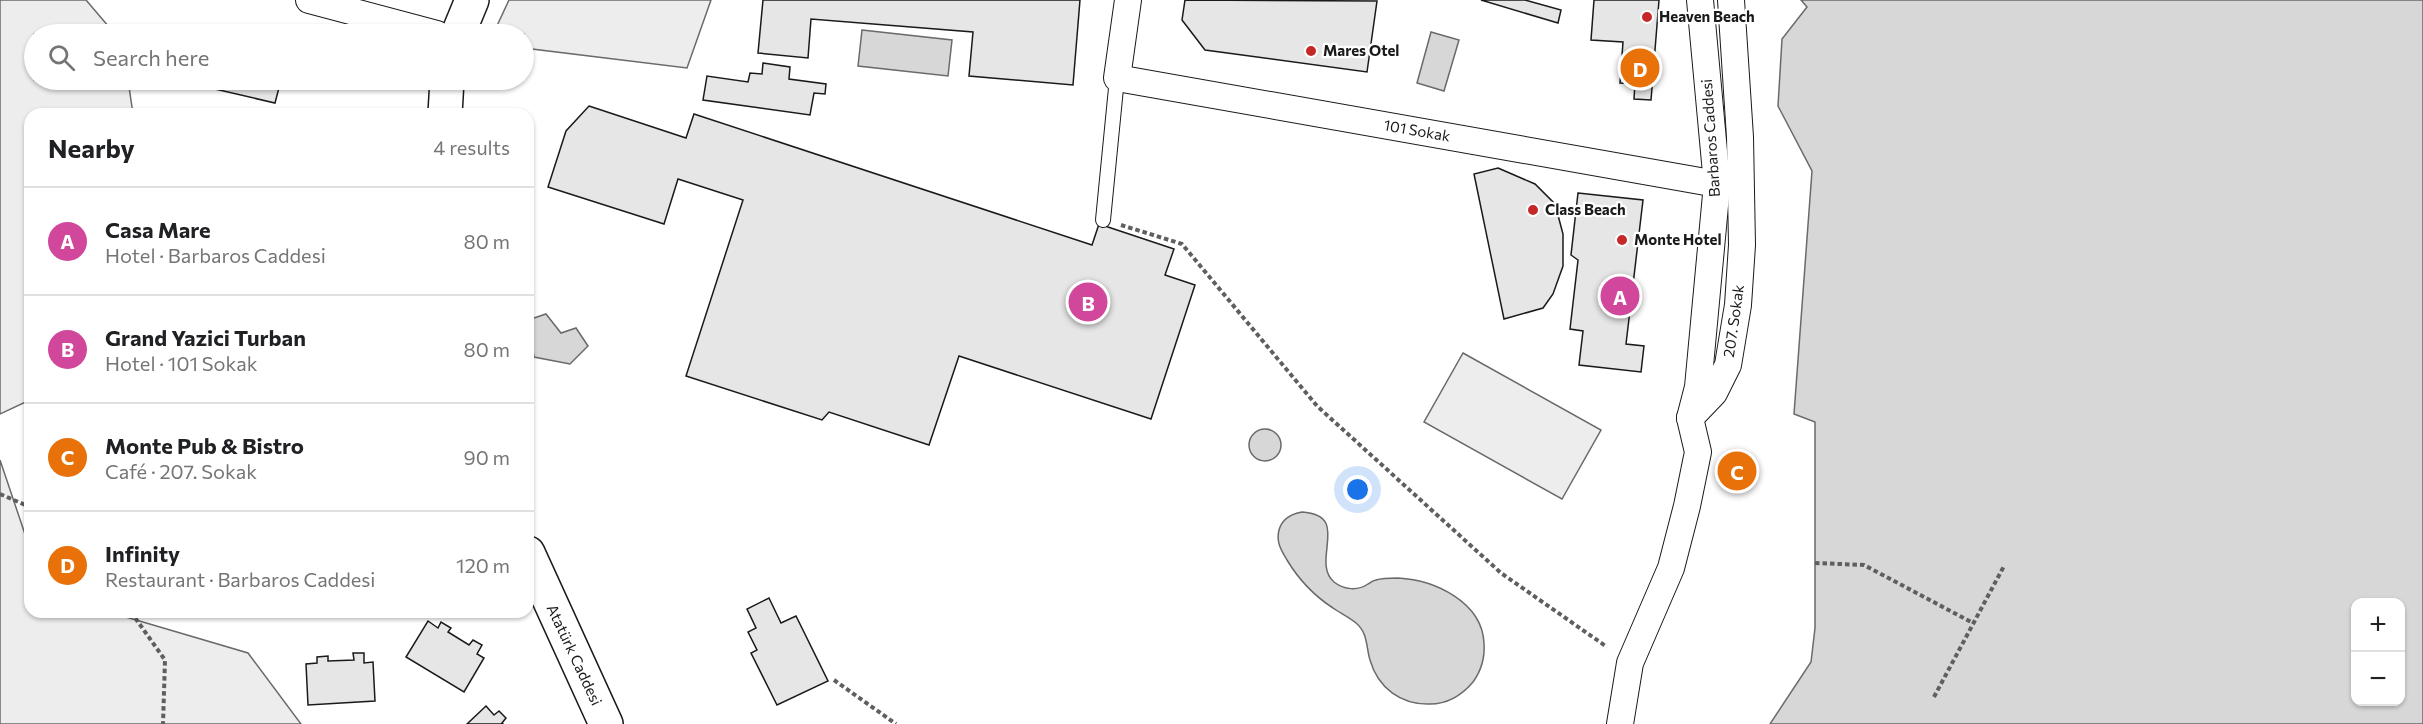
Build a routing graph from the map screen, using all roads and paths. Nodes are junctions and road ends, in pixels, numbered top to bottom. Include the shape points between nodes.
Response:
1 (309, 0) edge
2 (472, 0) edge
3 (1128, 0) edge
4 (1700, 0) edge
5 (1731, 0) edge
6 (399, 24) edge
7 (462, 24) edge
8 (1117, 78) junction
9 (446, 90) edge
10 (445, 108) edge
11 (1717, 184) junction
12 (1103, 219) joint
13 (1690, 418) junction
14 (0, 494) edge
15 (24, 504) edge
16 (1815, 563) dead end
17 (534, 566) edge
18 (2004, 566) dead end
19 (135, 618) edge
20 (1973, 623) junction
21 (1630, 663) junction
22 (834, 680) dead end
23 (1934, 697) dead end
24 (162, 724) edge
25 (606, 724) edge
26 (896, 724) edge
27 (1620, 724) edge

1 - 6 street
2 - 7 street
3 - 8 street
4 - 11 street, Barbaros Caddesi
5 - 13 street, 207. Sokak via 1740,149 1742,245 1738,305 1728,365 1714,393
8 - 11 street, 101 Sokak
8 - 12 lane
9 - 10 street
11 - 13 street, Barbaros Caddesi via 1698,387
12 - 21 path via 1182,244 1317,406 1502,573
13 - 21 street via 1698,452 1687,506 1671,568
14 - 15 path
16 - 20 path via 1864,565
17 - 25 street, Atatürk Caddesi
18 - 20 path
19 - 24 path via 165,660
20 - 23 path
21 - 27 street
22 - 26 path

